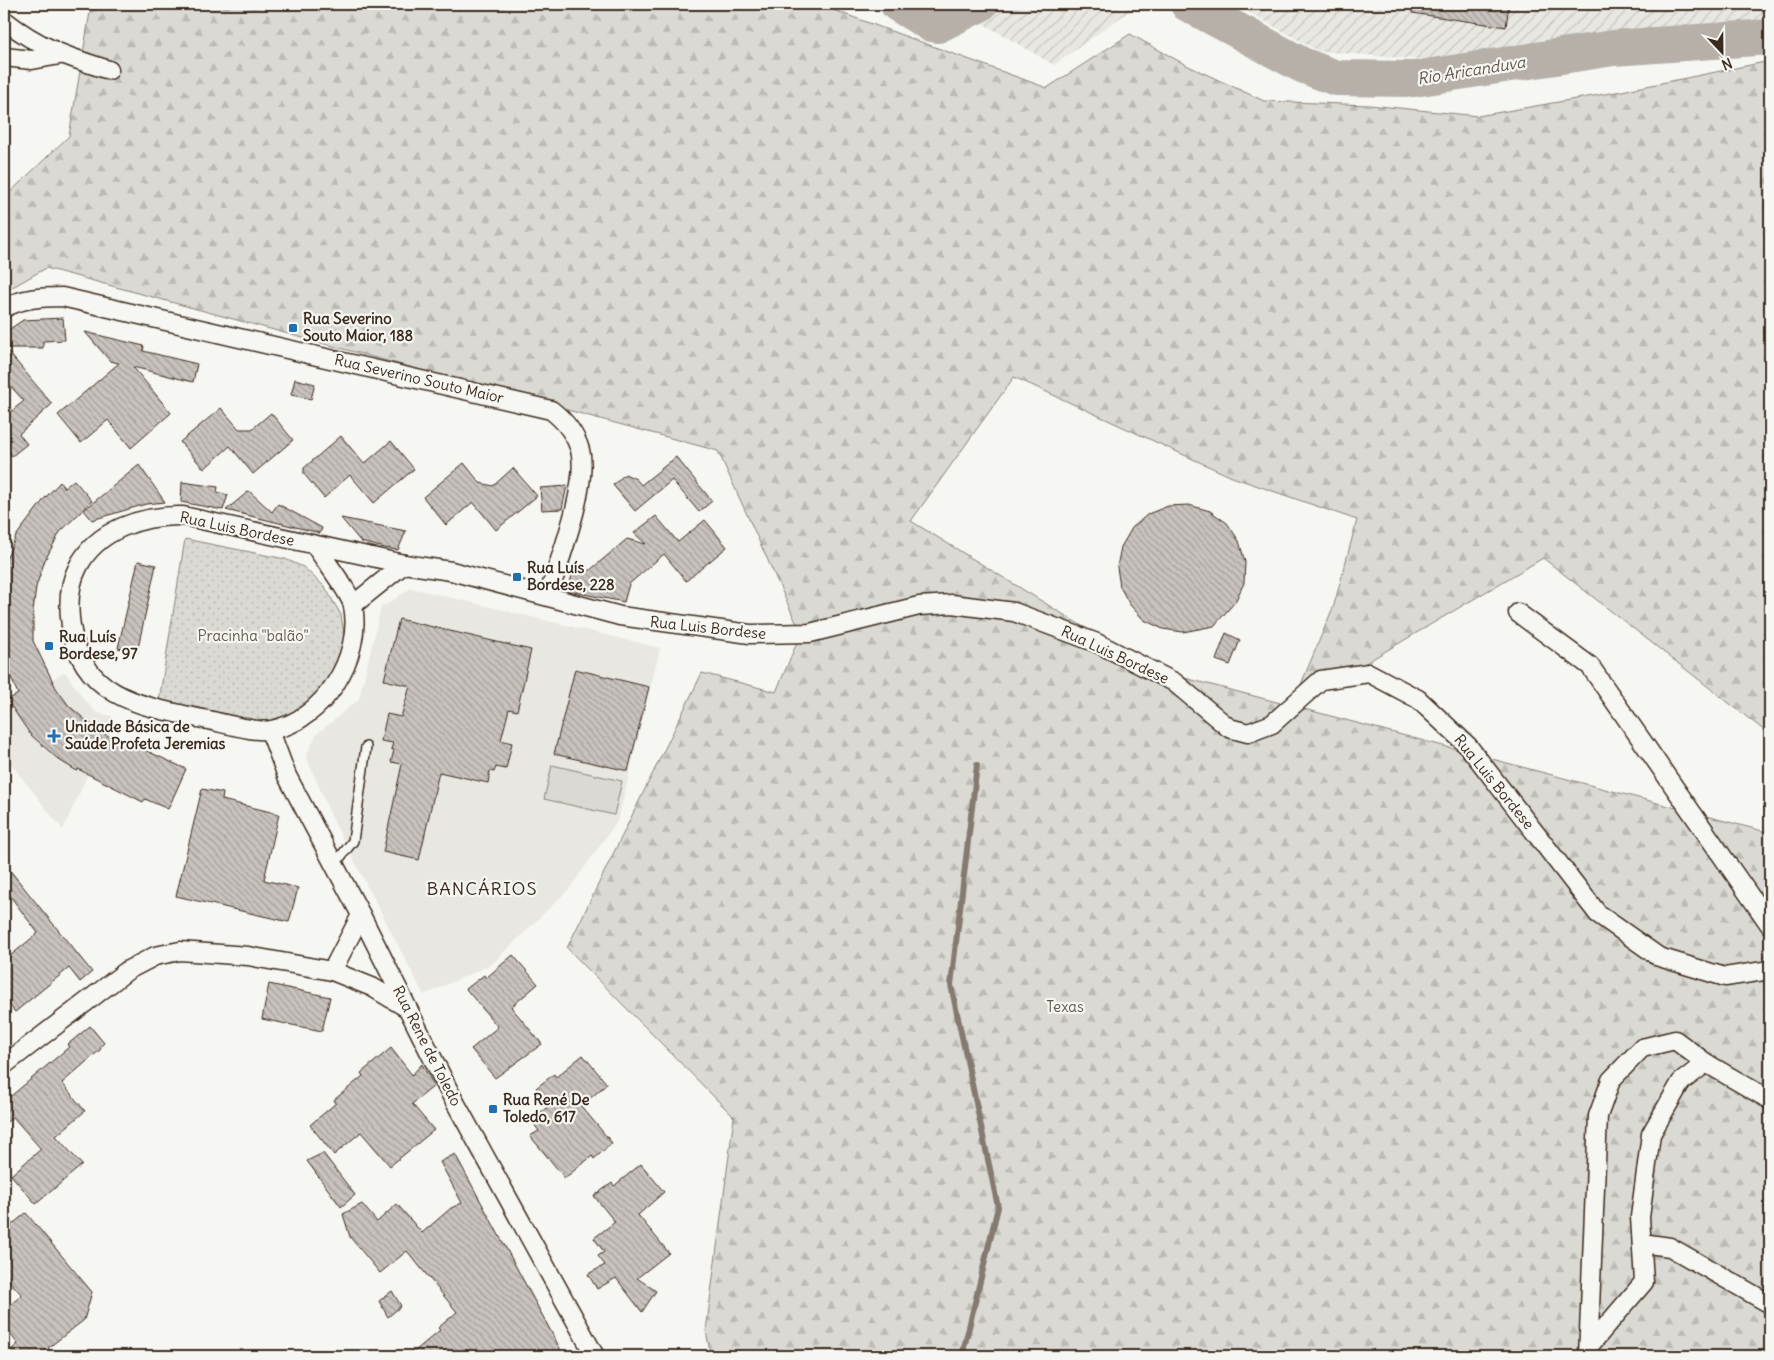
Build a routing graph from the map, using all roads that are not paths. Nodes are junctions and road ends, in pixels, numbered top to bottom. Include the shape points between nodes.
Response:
1 (4, 20) edge
2 (60, 55) junction
3 (4, 57) edge
4 (109, 70) dead end
5 (4, 308) edge
6 (315, 545) junction
7 (404, 564) junction
8 (548, 596) junction
9 (353, 605) junction
10 (1518, 613) dead end
11 (270, 731) junction
12 (366, 747) dead end
13 (334, 865) junction
14 (361, 915) junction
15 (1770, 925) edge
16 (1770, 970) edge
17 (332, 971) junction
18 (407, 1008) junction
19 (1706, 1063) junction
20 (4, 1065) edge
21 (1770, 1100) edge
22 (1642, 1243) junction
23 (1770, 1304) edge
24 (1589, 1350) edge
25 (595, 1356) edge

1 - 2 street
2 - 3 street via 32,60
2 - 4 street
5 - 8 street, Rua Severino Souto Maior via 37,297 62,298 551,410 575,438 582,467 578,497
6 - 7 street, Rua Luis Bordese
6 - 9 street, Rua Luis Bordese
6 - 11 street, Rua Luis Bordese via 183,516 163,516 140,521 101,538 88,549 70,584 68,611 78,655 102,685 126,700 146,706
7 - 8 street, Rua Luis Bordese via 451,571
7 - 9 street
8 - 16 street, Rua Luis Bordese via 620,616 750,634 810,633 920,606 952,604 1014,612 1097,643 1174,682 1229,728 1248,733 1272,724 1321,680 1369,673 1418,699 1468,746 1598,914 1659,957 1725,977
9 - 11 street via 353,630 341,677 323,701 298,720
10 - 15 street via 1590,666
11 - 13 street, Rua Rene de Toledo via 288,776
12 - 13 lane via 353,842
13 - 14 street, Rua Rene de Toledo
14 - 17 street
14 - 18 street, Rua Rene de Toledo
17 - 18 street via 372,987
17 - 20 street via 203,951 155,956 128,970
18 - 25 street, Rua Rene de Toledo via 450,1093
19 - 21 street
19 - 22 street via 1681,1082 1651,1134 1640,1217
19 - 24 street via 1675,1040 1642,1048 1611,1080 1598,1116
22 - 23 street via 1670,1246
22 - 24 street via 1644,1282

